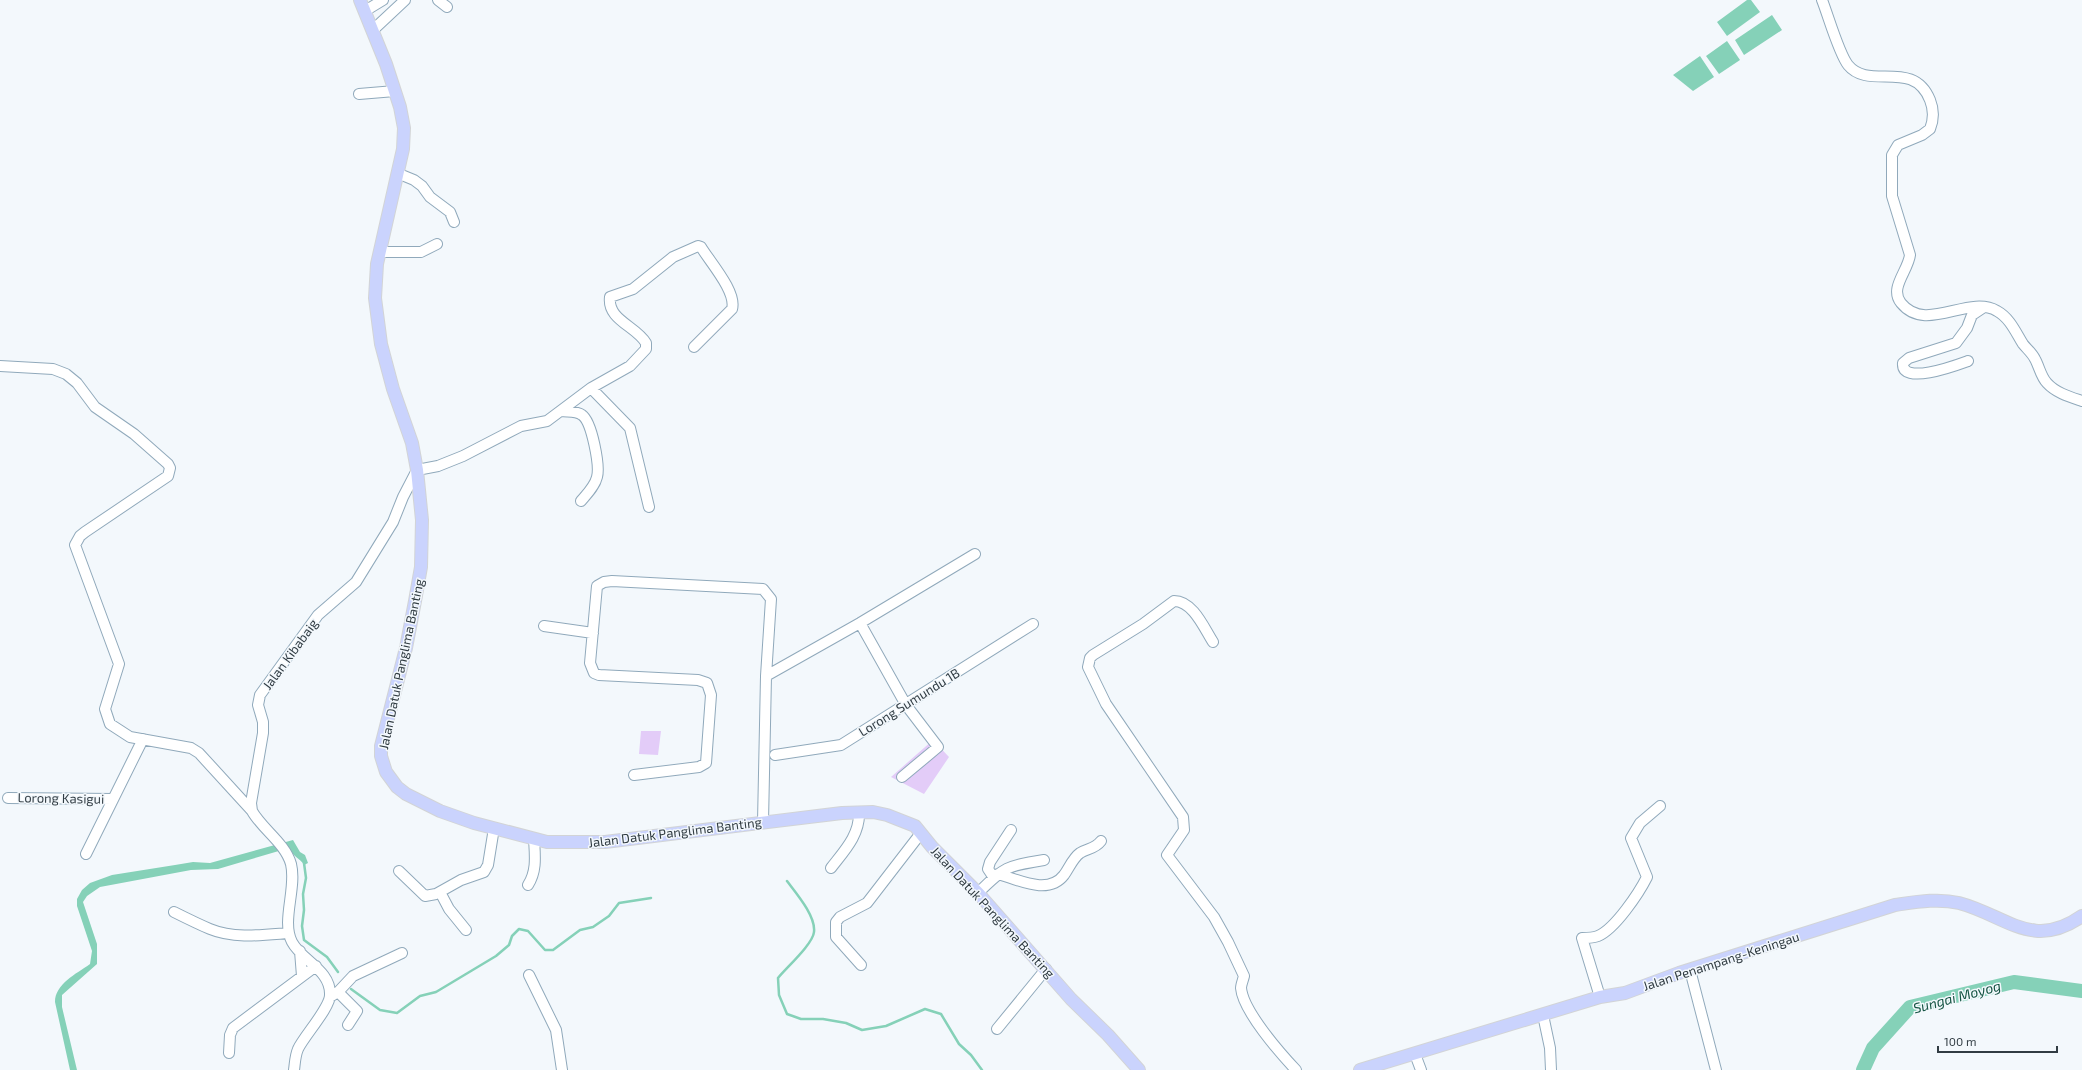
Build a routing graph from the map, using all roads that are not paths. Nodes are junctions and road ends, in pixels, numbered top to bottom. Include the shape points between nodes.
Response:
1 (383, 0) edge
2 (406, 0) edge
3 (438, 0) edge
4 (1822, 0) edge
5 (363, 6) edge
6 (446, 7) dead end
7 (373, 30) junction
8 (395, 91) junction
9 (358, 94) dead end
10 (397, 173) junction
11 (454, 222) dead end
12 (438, 244) dead end
13 (380, 252) junction
14 (1986, 306) junction
15 (694, 347) dead end
16 (1968, 361) dead end
17 (0, 366) edge
18 (591, 388) junction
19 (2082, 401) edge
20 (561, 411) junction
21 (417, 470) junction
22 (581, 501) dead end
23 (649, 507) dead end
24 (975, 554) dead end
25 (860, 622) junction
26 (1033, 624) dead end
27 (544, 626) dead end
28 (593, 633) junction
29 (1213, 642) dead end
30 (766, 676) junction
31 (906, 705) junction
32 (144, 739) junction
33 (775, 755) dead end
34 (634, 775) dead end
35 (902, 777) dead end
36 (8, 798) dead end
37 (113, 799) junction
38 (1660, 806) dead end
39 (252, 811) junction
40 (860, 812) junction
41 (763, 822) junction
42 (494, 828) junction
43 (1011, 830) dead end
44 (921, 833) junction
45 (534, 839) junction
46 (1101, 841) dead end
47 (86, 854) dead end
48 (1044, 860) dead end
49 (831, 868) dead end
50 (399, 871) dead end
51 (996, 876) junction
52 (528, 885) dead end
53 (440, 892) junction
54 (978, 893) junction
55 (174, 912) dead end
56 (2082, 916) edge
57 (466, 930) dead end
58 (288, 933) junction
59 (300, 951) junction
60 (402, 953) dead end
61 (861, 965) dead end
62 (316, 966) junction
63 (1046, 969) junction
64 (1690, 970) junction
65 (528, 975) dead end
66 (302, 976) junction
67 (334, 994) junction
68 (1600, 997) junction
69 (1543, 1015) junction
70 (348, 1025) dead end
71 (997, 1028) dead end
72 (229, 1053) dead end
73 (1415, 1054) junction
74 (294, 1070) edge
75 (562, 1070) edge
76 (1139, 1070) edge
77 (1296, 1070) edge
78 (1360, 1070) edge
79 (1421, 1070) edge
80 (1551, 1070) edge
81 (1716, 1070) edge

1 - 5 street
2 - 7 street
3 - 6 street
4 - 14 street via 1848,66 1861,74 1904,77 1914,81 1923,86 1932,105 1930,129 1898,145 1892,155 1892,196 1910,255 1897,288 1898,299 1908,309 1918,314 1930,315
5 - 7 main road, Jalan Datuk Panglima Banting
7 - 8 main road, Jalan Datuk Panglima Banting
8 - 9 street
8 - 10 main road, Jalan Datuk Panglima Banting via 404,128 403,149
10 - 11 street via 422,186 450,212
10 - 13 main road, Jalan Datuk Panglima Banting
12 - 13 street via 421,252
13 - 21 main road, Jalan Datuk Panglima Banting via 375,287 378,331 393,389 412,443
14 - 16 street via 1972,315 1967,328 1956,343 1909,358 1902,367 1914,374
14 - 19 street via 2005,317 2034,357 2046,382 2062,394
15 - 18 street via 732,309 733,304 730,291 698,246 673,257 633,289 610,297 609,304 618,319 644,339 646,349 630,366
17 - 32 street via 53,369 66,374 77,383 95,407 134,434 164,459 170,468 168,476 162,481 85,532 75,545 119,664 106,714 110,724 117,730 130,737
18 - 20 street
18 - 23 street via 630,428
20 - 21 street via 543,423 521,426 463,456 438,466
20 - 22 street via 578,412 590,426 598,472 593,486
21 - 39 street, Jalan Kibabaig via 402,497 393,522 356,582 318,615 260,694 258,706 263,733 251,803
21 - 42 main road, Jalan Datuk Panglima Banting via 422,520 421,566 406,648 381,746 382,764 391,781 418,801 440,811
24 - 25 street
25 - 30 street
25 - 31 street
26 - 31 street, Lorong Sumundu 1B
27 - 28 street
28 - 30 street via 597,586 604,582 763,589 771,599
28 - 34 street via 590,663 594,673 698,680 707,683 711,694 706,762 699,767
29 - 77 street via 1189,606 1174,601 1093,655 1088,667 1106,704 1183,817 1184,830 1166,855 1214,918 1244,976 1241,987 1248,1007 1262,1029
30 - 41 street
31 - 33 street, Lorong Sumundu 1B via 840,745
31 - 35 street via 938,747
32 - 37 street
32 - 39 street via 191,748 199,752
36 - 37 street, Lorong Kasigui
37 - 47 street
38 - 68 street via 1640,823 1631,838 1647,877 1642,888 1623,914 1603,933 1593,938 1582,938
39 - 58 street via 285,851 290,861 293,874
40 - 41 main road, Jalan Datuk Panglima Banting
40 - 44 main road, Jalan Datuk Panglima Banting via 887,815 915,826
40 - 49 street via 856,834
41 - 45 main road, Jalan Datuk Panglima Banting via 605,842 569,843
42 - 45 main road, Jalan Datuk Panglima Banting
42 - 53 street via 488,865 484,872 461,880
43 - 51 street via 990,862 988,869
44 - 54 main road, Jalan Datuk Panglima Banting
44 - 61 street via 867,903 840,917 836,922 836,937
45 - 52 street via 535,866
46 - 51 street via 1096,847 1080,853 1063,877 1055,883 1045,886 1032,885
48 - 51 street via 1008,867
50 - 53 street via 425,896
51 - 54 street
53 - 57 street via 449,909
54 - 63 main road, Jalan Datuk Panglima Banting
55 - 58 street via 225,934 261,936
56 - 64 main road, Jalan Penampang-Keningau via 2050,930 2030,930 2017,928 1960,903 1924,901 1874,911
58 - 59 street
59 - 62 street
59 - 66 street
60 - 67 street via 353,976
62 - 66 street
62 - 67 street
63 - 71 street
63 - 76 main road, Jalan Datuk Panglima Banting
64 - 68 main road, Jalan Penampang-Keningau via 1625,993
64 - 81 street
65 - 75 street via 556,1030
66 - 72 street via 233,1028
67 - 70 street via 356,1012
67 - 74 street via 297,1050
68 - 69 main road, Jalan Penampang-Keningau
69 - 73 main road, Jalan Penampang-Keningau
69 - 80 street via 1550,1048
73 - 78 main road, Jalan Penampang-Keningau
73 - 79 street

